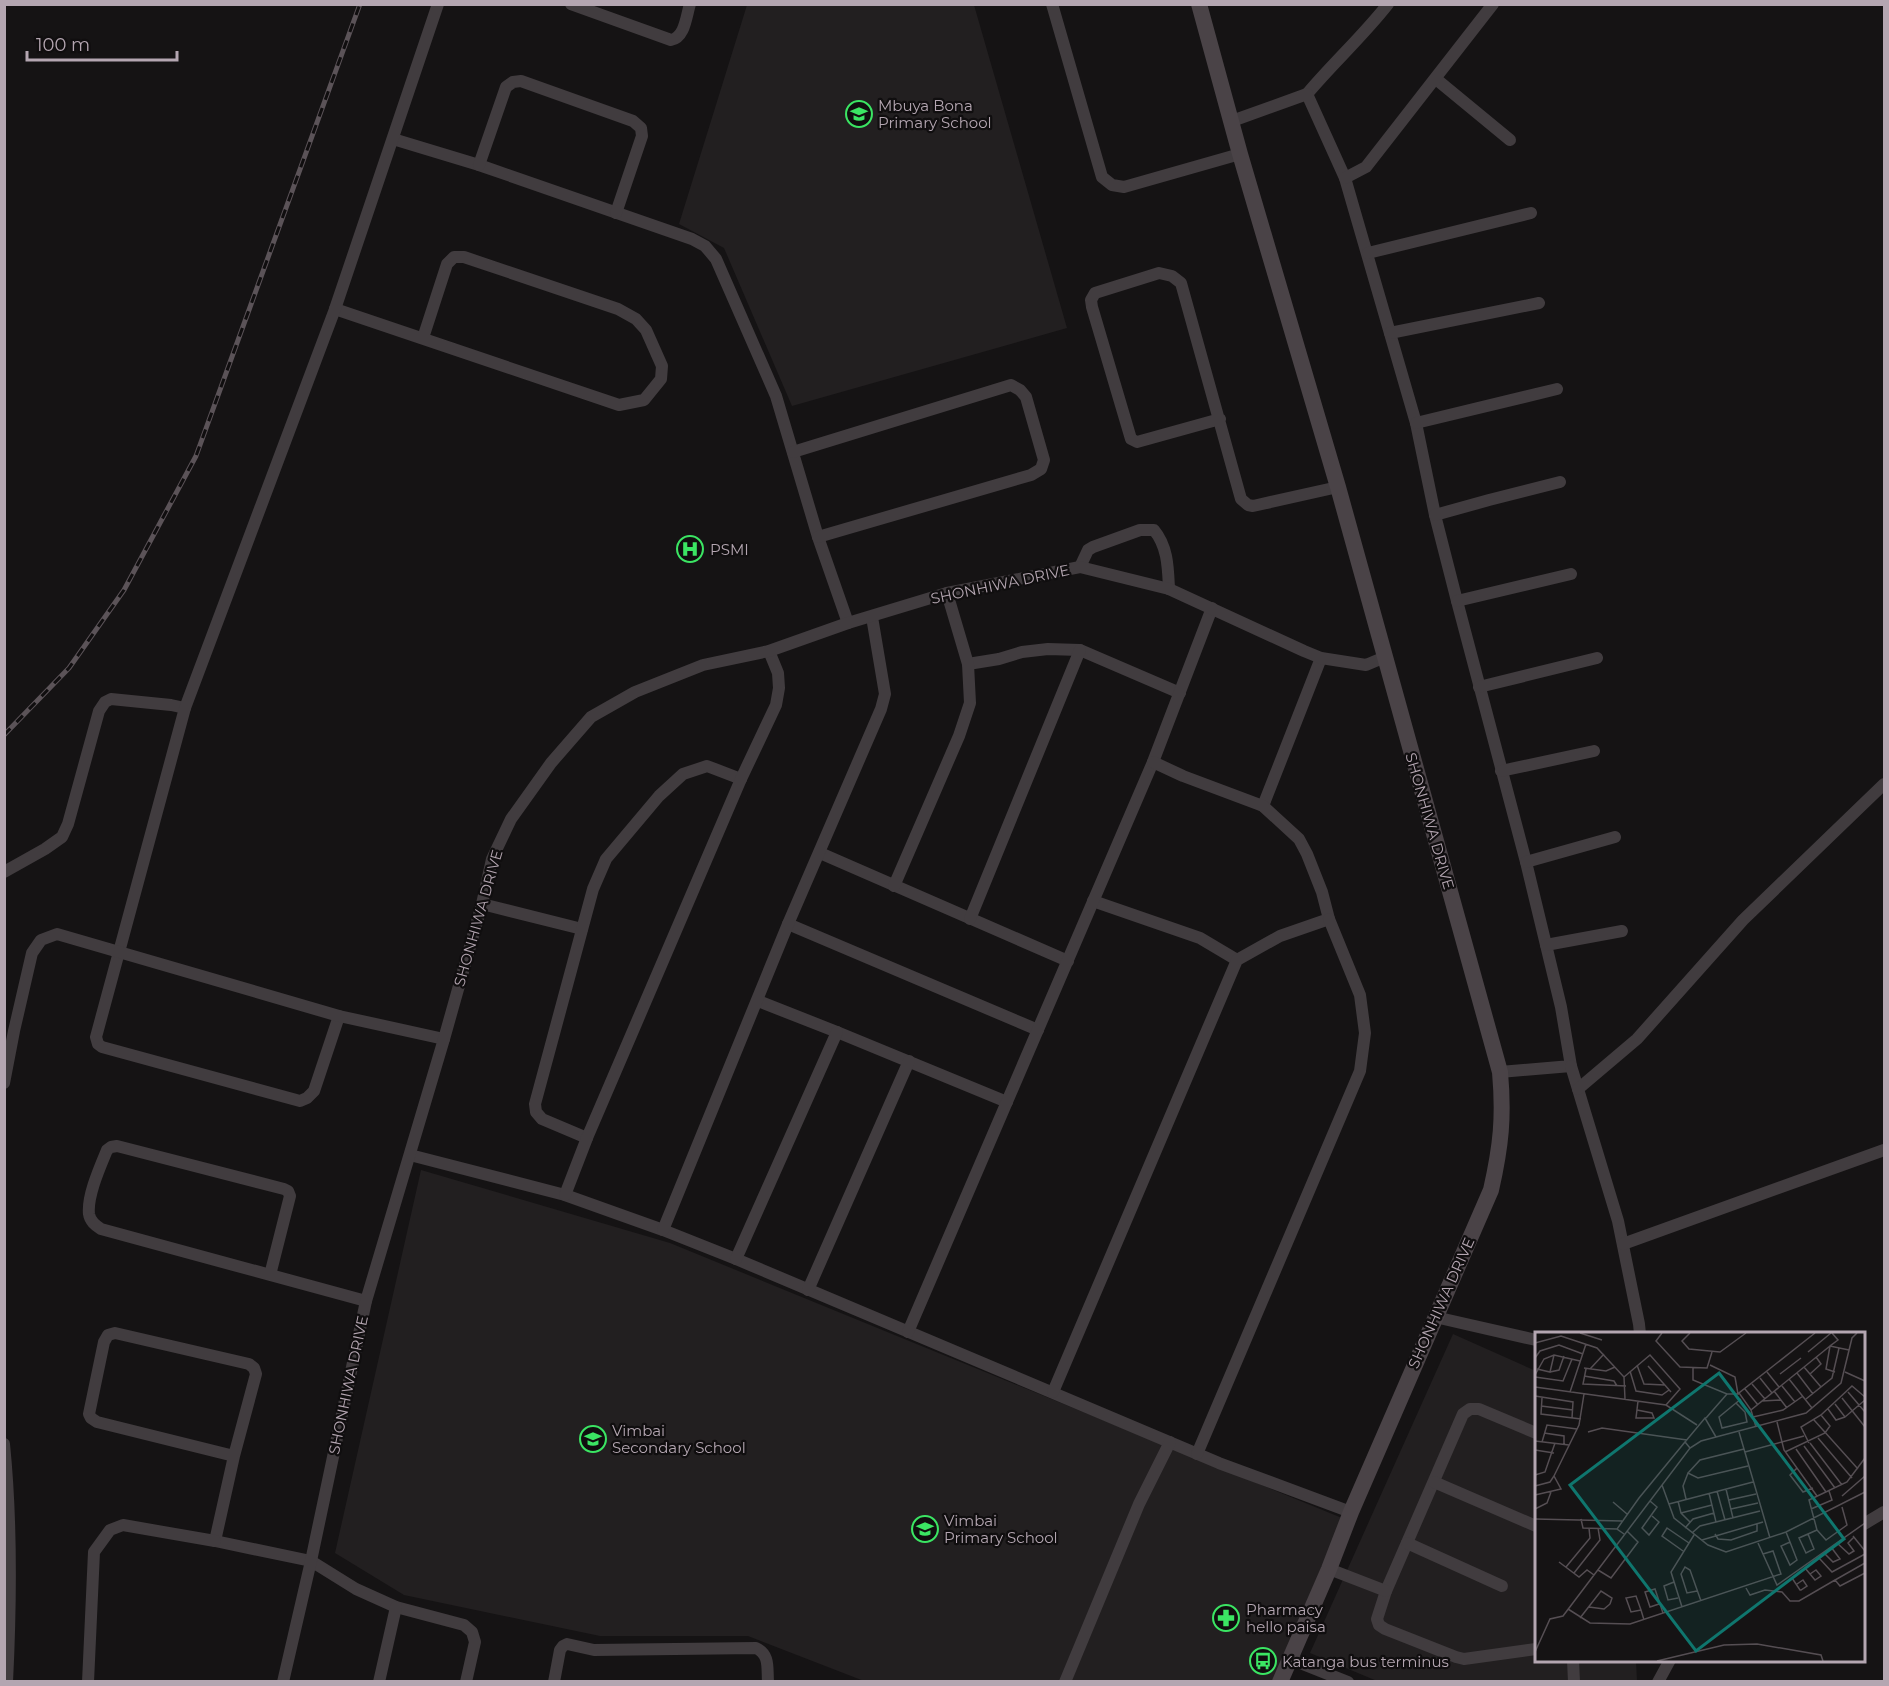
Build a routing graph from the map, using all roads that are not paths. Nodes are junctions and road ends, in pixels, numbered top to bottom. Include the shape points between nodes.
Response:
1 (438, 4) edge
2 (571, 4) edge
3 (690, 4) edge
4 (1052, 4) edge
5 (1199, 4) edge
6 (1388, 4) edge
7 (1493, 4) edge
8 (1436, 79) junction
9 (1307, 94) junction
10 (1232, 121) junction
11 (393, 139) junction
12 (1510, 140) dead end
13 (1240, 154) junction
14 (479, 165) junction
15 (1345, 178) junction
16 (616, 213) junction
17 (1531, 213) dead end
18 (1368, 253) junction
19 (1539, 303) dead end
20 (336, 309) junction
21 (1390, 333) junction
22 (423, 338) junction
23 (1557, 389) dead end
24 (1220, 419) junction
25 (1416, 423) junction
26 (793, 452) junction
27 (1560, 482) dead end
28 (1338, 488) junction
29 (1435, 515) junction
30 (818, 537) junction
31 (1080, 567) junction
32 (1571, 574) dead end
33 (1169, 589) junction
34 (947, 593) junction
35 (1456, 601) junction
36 (1212, 608) junction
37 (872, 617) junction
38 (848, 623) junction
39 (1080, 650) junction
40 (769, 651) junction
41 (1385, 657) junction
42 (1321, 658) junction
43 (1597, 658) dead end
44 (968, 664) junction
45 (1479, 687) junction
46 (1180, 693) junction
47 (185, 708) junction
48 (1594, 751) dead end
49 (1153, 762) junction
50 (1501, 771) junction
51 (741, 779) junction
52 (1884, 784) edge
53 (1263, 806) junction
54 (1615, 837) dead end
55 (820, 853) junction
56 (1526, 862) junction
57 (4, 872) edge
58 (894, 886) junction
59 (1093, 901) junction
60 (482, 904) junction
61 (970, 919) junction
62 (1329, 919) junction
63 (788, 924) junction
64 (582, 929) junction
65 (1622, 931) dead end
66 (1546, 945) junction
67 (118, 953) junction
68 (1237, 960) junction
69 (1068, 961) junction
70 (758, 1001) junction
71 (339, 1016) junction
72 (9, 1030) edge
73 (1038, 1030) junction
74 (837, 1032) junction
75 (444, 1040) junction
76 (909, 1061) junction
77 (1571, 1065) junction
78 (1500, 1072) junction
79 (4, 1083) edge
80 (1578, 1089) junction
81 (1007, 1102) junction
82 (587, 1138) junction
83 (1884, 1150) edge
84 (410, 1155) junction
85 (565, 1196) junction
86 (663, 1230) junction
87 (1623, 1244) junction
88 (736, 1259) junction
89 (270, 1275) junction
90 (808, 1290) junction
91 (366, 1301) junction
92 (1435, 1317) junction
93 (908, 1332) junction
94 (1640, 1332) edge
95 (1535, 1340) edge
96 (1053, 1392) junction
97 (1535, 1432) edge
98 (1170, 1442) junction
99 (4, 1444) edge
100 (1197, 1454) junction
101 (234, 1456) junction
102 (6, 1469) edge
103 (1434, 1482) junction
104 (1351, 1512) junction
105 (1884, 1512) edge
106 (1865, 1523) edge
107 (1535, 1526) edge
108 (215, 1540) junction
109 (1407, 1543) junction
110 (8, 1544) edge
111 (311, 1561) junction
112 (1329, 1569) junction
113 (1502, 1586) dead end
114 (1386, 1591) junction
115 (396, 1607) junction
116 (8, 1618) edge
117 (1535, 1649) edge
118 (1290, 1659) junction
119 (1572, 1662) edge
120 (1670, 1662) edge
121 (7, 1682) edge
122 (88, 1682) edge
123 (284, 1682) edge
124 (379, 1682) edge
125 (466, 1682) edge
126 (554, 1682) edge
127 (768, 1682) edge
128 (1065, 1682) edge
129 (1280, 1682) edge
130 (1348, 1682) edge
131 (1574, 1682) edge
132 (1658, 1682) edge

1 - 11 street
2 - 3 street via 671,40 682,33
4 - 13 street via 1102,177 1112,185 1124,187
5 - 10 street
6 - 9 street
7 - 8 street
8 - 12 street
8 - 15 street via 1366,167
9 - 10 street
9 - 15 street
10 - 13 street
11 - 14 street
11 - 20 street
13 - 28 street
14 - 16 street
14 - 16 street via 506,87 521,81 633,121 640,128 642,136
15 - 18 street
16 - 26 street via 692,239 716,259 776,396
17 - 18 street
18 - 21 street
19 - 21 street
20 - 22 street
20 - 47 street
21 - 25 street
22 - 22 street via 619,405 644,400 661,379 662,366 646,330 636,319 618,309 464,256 454,257 447,264
23 - 25 street
24 - 24 street via 1181,283 1159,273 1095,293 1092,307 1131,439 1137,442
24 - 28 street via 1241,499 1248,505
25 - 29 street
26 - 30 street
26 - 30 street via 1011,386 1026,397 1044,460 1041,469
27 - 29 street
28 - 41 street
29 - 35 street
30 - 38 street
31 - 33 street, SHONHIWA DRIVE
31 - 33 street via 1093,547 1140,530 1154,531 1167,558
31 - 34 street, SHONHIWA DRIVE
32 - 35 street
33 - 36 street, SHONHIWA DRIVE
34 - 37 street, SHONHIWA DRIVE
34 - 44 street
35 - 45 street
36 - 42 street, SHONHIWA DRIVE
36 - 46 street
37 - 38 street, SHONHIWA DRIVE
37 - 55 street via 885,694
38 - 40 street, SHONHIWA DRIVE
39 - 44 street via 1022,652
39 - 46 street
39 - 61 street
40 - 51 street via 778,673 776,705
40 - 60 street, SHONHIWA DRIVE via 703,665 635,692 591,717 551,763 511,819 492,859
41 - 42 street, SHONHIWA DRIVE via 1366,665
41 - 78 street, SHONHIWA DRIVE
42 - 53 street
43 - 45 street
44 - 58 street via 970,703
45 - 50 street
46 - 49 street
47 - 57 street via 111,699 105,702 62,837
47 - 67 street
48 - 50 street
49 - 53 street
49 - 59 street
50 - 56 street
51 - 64 street via 707,766 683,774 659,796 606,859
51 - 82 street
52 - 80 street via 1743,920 1637,1039
53 - 62 street via 1299,839
54 - 56 street
55 - 58 street
55 - 63 street
56 - 66 street
58 - 61 street
59 - 68 street via 1200,938
59 - 69 street
60 - 64 street
60 - 75 street, SHONHIWA DRIVE
61 - 69 street
62 - 68 street via 1280,936
62 - 100 street via 1360,995 1365,1033 1360,1071
63 - 70 street
63 - 73 street
64 - 82 street via 535,1104 542,1119
65 - 66 street
66 - 77 street
67 - 71 street
67 - 71 street via 96,1037 102,1047 300,1101 314,1091
67 - 72 street via 57,934 41,940 32,953
68 - 96 street
69 - 73 street
70 - 74 street
70 - 86 street
71 - 75 street
72 - 79 street
73 - 81 street
74 - 76 street
74 - 88 street
75 - 84 street, SHONHIWA DRIVE
76 - 81 street
76 - 90 street
77 - 78 street
77 - 80 street
78 - 92 street, SHONHIWA DRIVE via 1502,1130 1491,1190
80 - 87 street
81 - 93 street
82 - 85 street
83 - 87 street
84 - 85 street
84 - 91 street, SHONHIWA DRIVE
85 - 86 street
86 - 88 street
87 - 94 street
88 - 90 street
89 - 89 street via 100,1229 89,1215 107,1150 117,1146 288,1191 290,1196
89 - 91 street
90 - 93 street
91 - 111 street, SHONHIWA DRIVE
92 - 95 street
92 - 104 street, SHONHIWA DRIVE
93 - 96 street
96 - 98 street
97 - 103 street via 1470,1409 1464,1414
98 - 100 street
98 - 128 street via 1139,1504
99 - 102 street
100 - 104 street
101 - 101 street via 256,1374 254,1368 115,1333 108,1335 91,1418
101 - 108 street
102 - 110 street
103 - 107 street
103 - 109 street
104 - 112 street, SHONHIWA DRIVE
105 - 106 street
108 - 111 street
108 - 122 street via 123,1525 110,1530 94,1552
109 - 113 street
109 - 114 street
110 - 116 street
111 - 115 street via 356,1589
111 - 123 street, SHONHIWA DRIVE
112 - 114 street
112 - 118 street, SHONHIWA DRIVE
114 - 117 street via 1377,1620 1384,1629 1464,1659
115 - 124 street
115 - 125 street via 464,1624 472,1632 475,1642
116 - 121 street
118 - 129 street, SHONHIWA DRIVE
118 - 130 street
119 - 131 street
120 - 132 street
126 - 127 street via 560,1650 567,1644 594,1650 756,1648 767,1657

